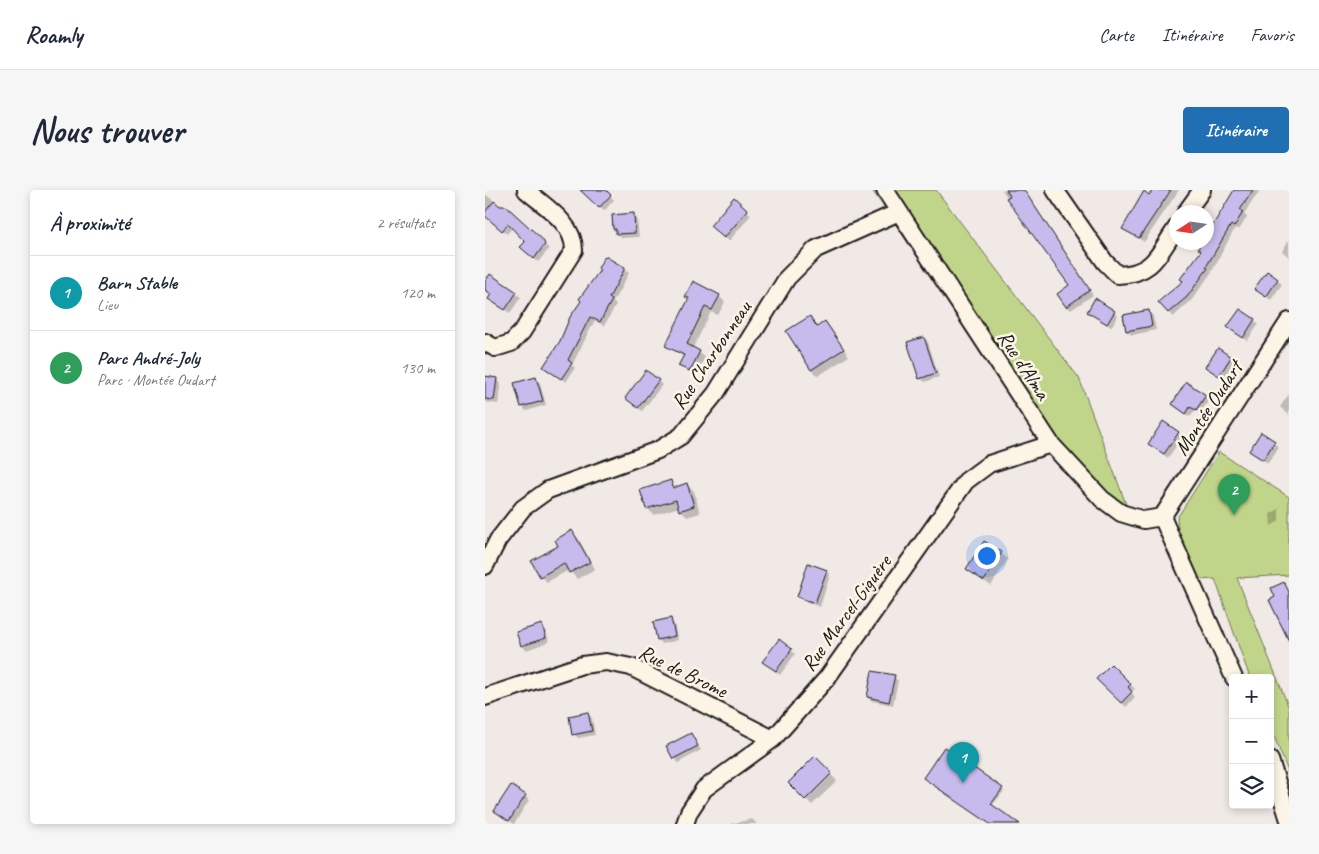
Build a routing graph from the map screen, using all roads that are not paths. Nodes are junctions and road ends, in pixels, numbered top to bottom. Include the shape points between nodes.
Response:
1 (526, 190) edge
2 (885, 190) edge
3 (1055, 190) edge
4 (1202, 190) edge
5 (1191, 205) edge
6 (899, 212) junction
7 (1169, 239) edge
8 (1289, 321) edge
9 (485, 342) edge
10 (1051, 444) junction
11 (1162, 517) junction
12 (485, 566) edge
13 (1232, 674) edge
14 (485, 697) edge
15 (773, 739) junction
16 (1271, 764) edge
17 (1289, 820) edge
18 (685, 824) edge

1 - 9 street via 566,225 574,239 574,250 522,332 511,343 495,348
2 - 6 street, Rue d'Alma
3 - 7 street via 1105,262 1118,274 1134,274 1149,268
4 - 5 street
6 - 10 street, Rue d'Alma
6 - 12 street, Rue Charbonneau via 816,249 787,278 716,393 681,436 658,450 548,490 523,508 498,540
8 - 11 street, Montée Oudart
10 - 11 street, Rue d'Alma via 1102,499 1121,513 1144,520
10 - 15 street, Rue Marcel-Giguère via 989,464 966,481 827,678
11 - 13 street
14 - 15 street, Rue de Brome via 582,665 606,662 631,666
15 - 18 street, Rue Marcel-Giguère via 704,790
16 - 17 street

